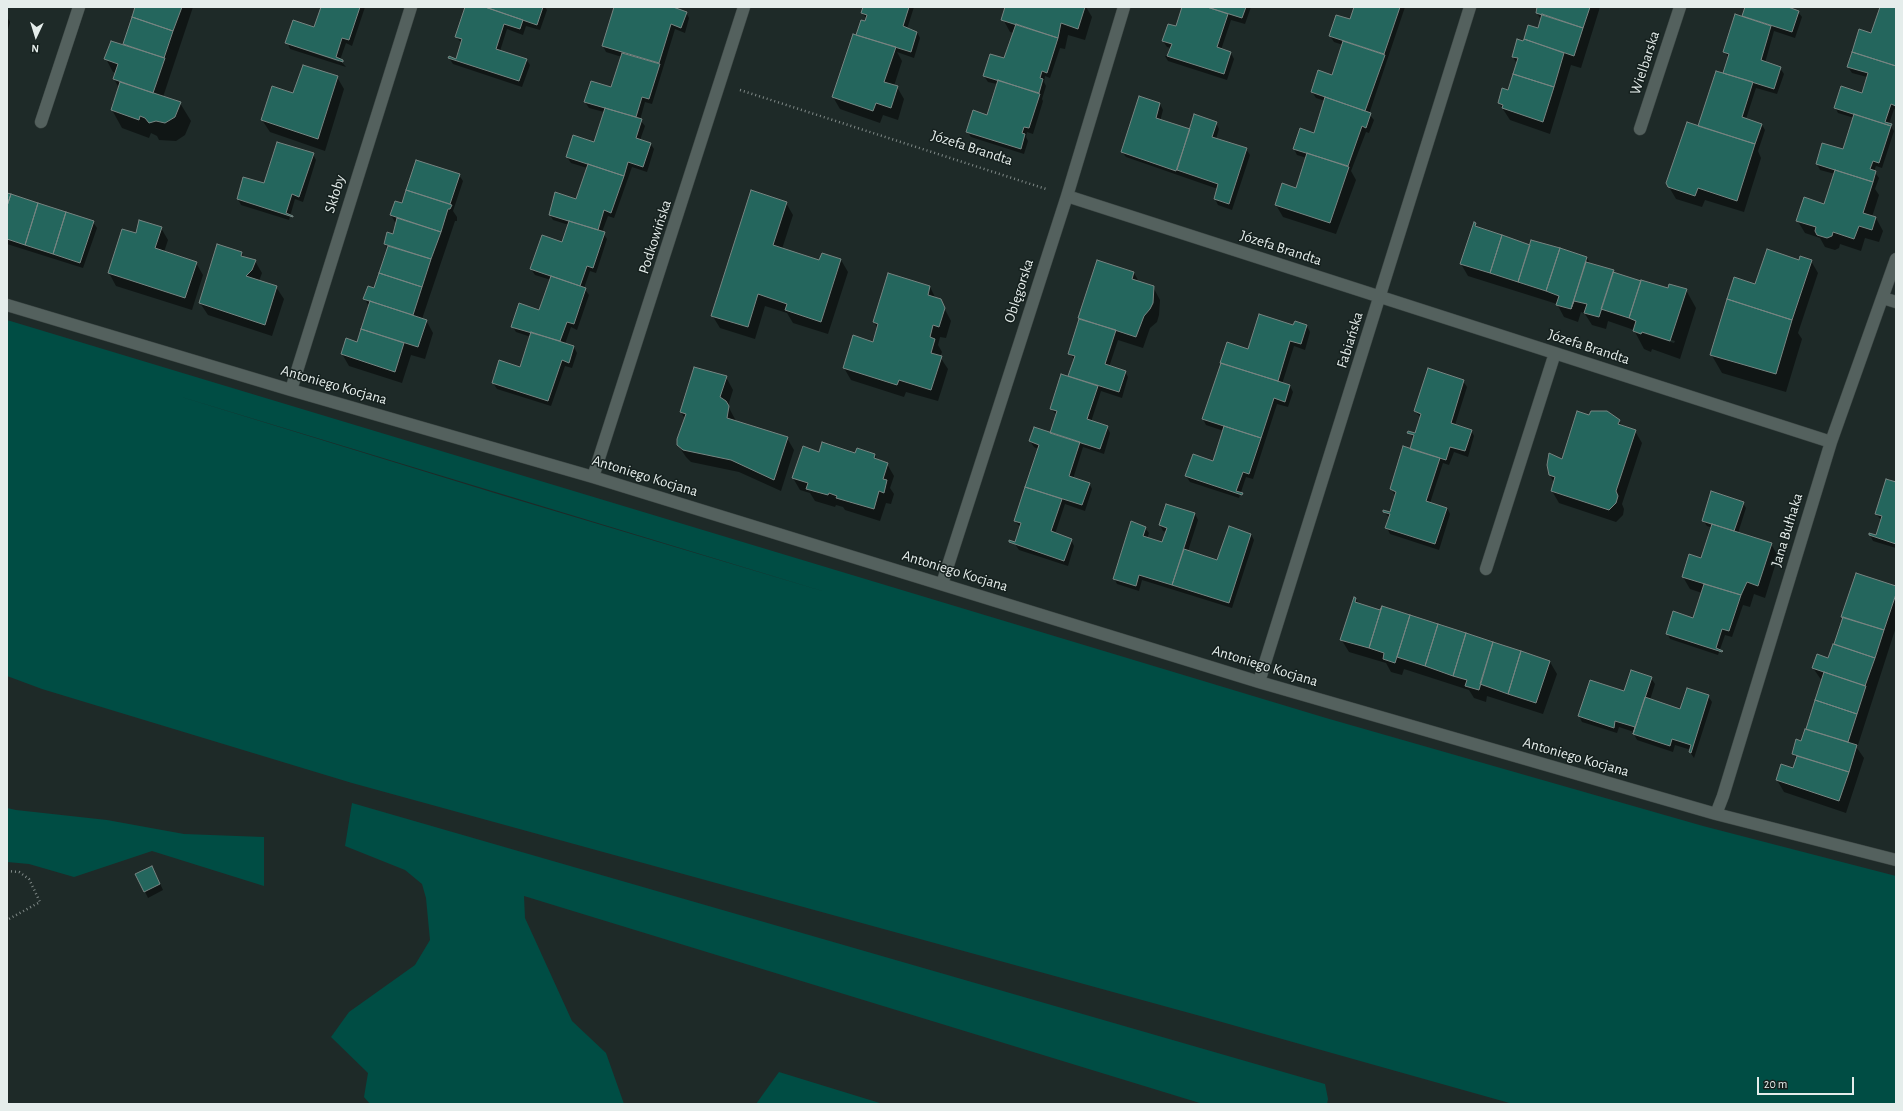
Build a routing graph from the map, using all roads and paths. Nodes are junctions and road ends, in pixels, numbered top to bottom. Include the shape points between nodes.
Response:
1 (79, 7) edge
2 (411, 7) edge
3 (744, 7) edge
4 (1124, 7) edge
5 (1470, 7) edge
6 (1680, 7) edge
7 (721, 84) junction
8 (41, 122) dead end
9 (1640, 129) dead end
10 (1067, 196) junction
11 (1896, 259) edge
12 (1381, 297) junction
13 (1883, 298) junction
14 (1896, 302) edge
15 (7, 305) edge
16 (1555, 353) junction
17 (291, 390) junction
18 (1831, 442) junction
19 (594, 477) junction
20 (1486, 569) dead end
21 (942, 584) junction
22 (1259, 682) junction
23 (1716, 814) junction
24 (1896, 860) edge
25 (7, 871) edge
26 (7, 920) edge

1 - 8 street
2 - 17 street, Skłoby
3 - 7 street, Podkowińska
4 - 10 street, Oblęgorska
5 - 12 street, Fabiańska
6 - 9 street, Wielbarska
7 - 10 path, Józefa Brandta
7 - 19 street, Podkowińska
10 - 12 street, Józefa Brandta
10 - 21 street, Oblęgorska
11 - 13 street, Jana Bułhaka
12 - 16 street, Józefa Brandta
12 - 22 street, Fabiańska
13 - 14 street
13 - 18 street, Jana Bułhaka
15 - 17 street, Antoniego Kocjana
16 - 18 street, Józefa Brandta
16 - 20 street
17 - 19 street, Antoniego Kocjana
18 - 23 street, Jana Bułhaka
19 - 21 street, Antoniego Kocjana
21 - 22 street, Antoniego Kocjana
22 - 23 street, Antoniego Kocjana
23 - 24 street, Antoniego Kocjana
25 - 26 path via 19,872 30,879 40,902

